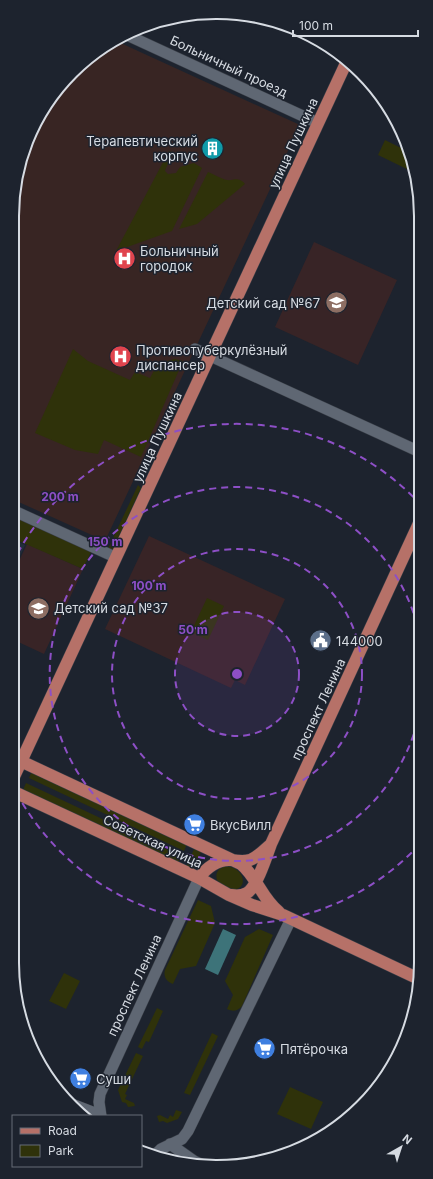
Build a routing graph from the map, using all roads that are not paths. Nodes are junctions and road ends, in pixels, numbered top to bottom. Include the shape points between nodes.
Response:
1 (133, 38) edge
2 (345, 66) edge
3 (318, 123) junction
4 (195, 349) dead end
5 (210, 356) junction
6 (414, 449) edge
7 (19, 513) edge
8 (414, 534) edge
9 (115, 557) junction
10 (19, 755) edge
11 (19, 760) edge
12 (19, 794) edge
13 (271, 844) junction
14 (235, 861) junction
15 (217, 863) junction
16 (199, 878) junction
17 (256, 882) junction
18 (213, 885) junction
19 (229, 895) junction
20 (287, 917) junction
21 (414, 977) edge
22 (84, 1110) edge
23 (98, 1115) edge
24 (100, 1115) edge
25 (170, 1144) junction
26 (159, 1151) edge
27 (191, 1158) edge

1 - 3 street, Больничный проезд
2 - 3 main road, улица Пушкина
3 - 5 main road, улица Пушкина
4 - 5 street
5 - 6 street
5 - 9 main road, улица Пушкина
7 - 9 street
8 - 13 main road, проспект Ленина
9 - 10 main road, улица Пушкина
11 - 14 main road, Советская улица
12 - 16 main road, Советская улица
13 - 14 main road, проспект Ленина via 250,860
13 - 17 main road, проспект Ленина
14 - 15 main road, проспект Ленина via 224,860
14 - 17 main road via 247,869
15 - 16 main road, проспект Ленина
15 - 18 main road via 212,871
16 - 18 main road, Советская улица
16 - 24 street, проспект Ленина via 100,1094
17 - 19 main road, проспект Ленина via 248,893
17 - 20 main road, Советская улица via 268,902
18 - 19 main road, Советская улица
19 - 20 main road, Советская улица
20 - 21 main road, Советская улица
20 - 25 street via 188,1131 182,1139
22 - 23 street
25 - 26 street
25 - 27 street

